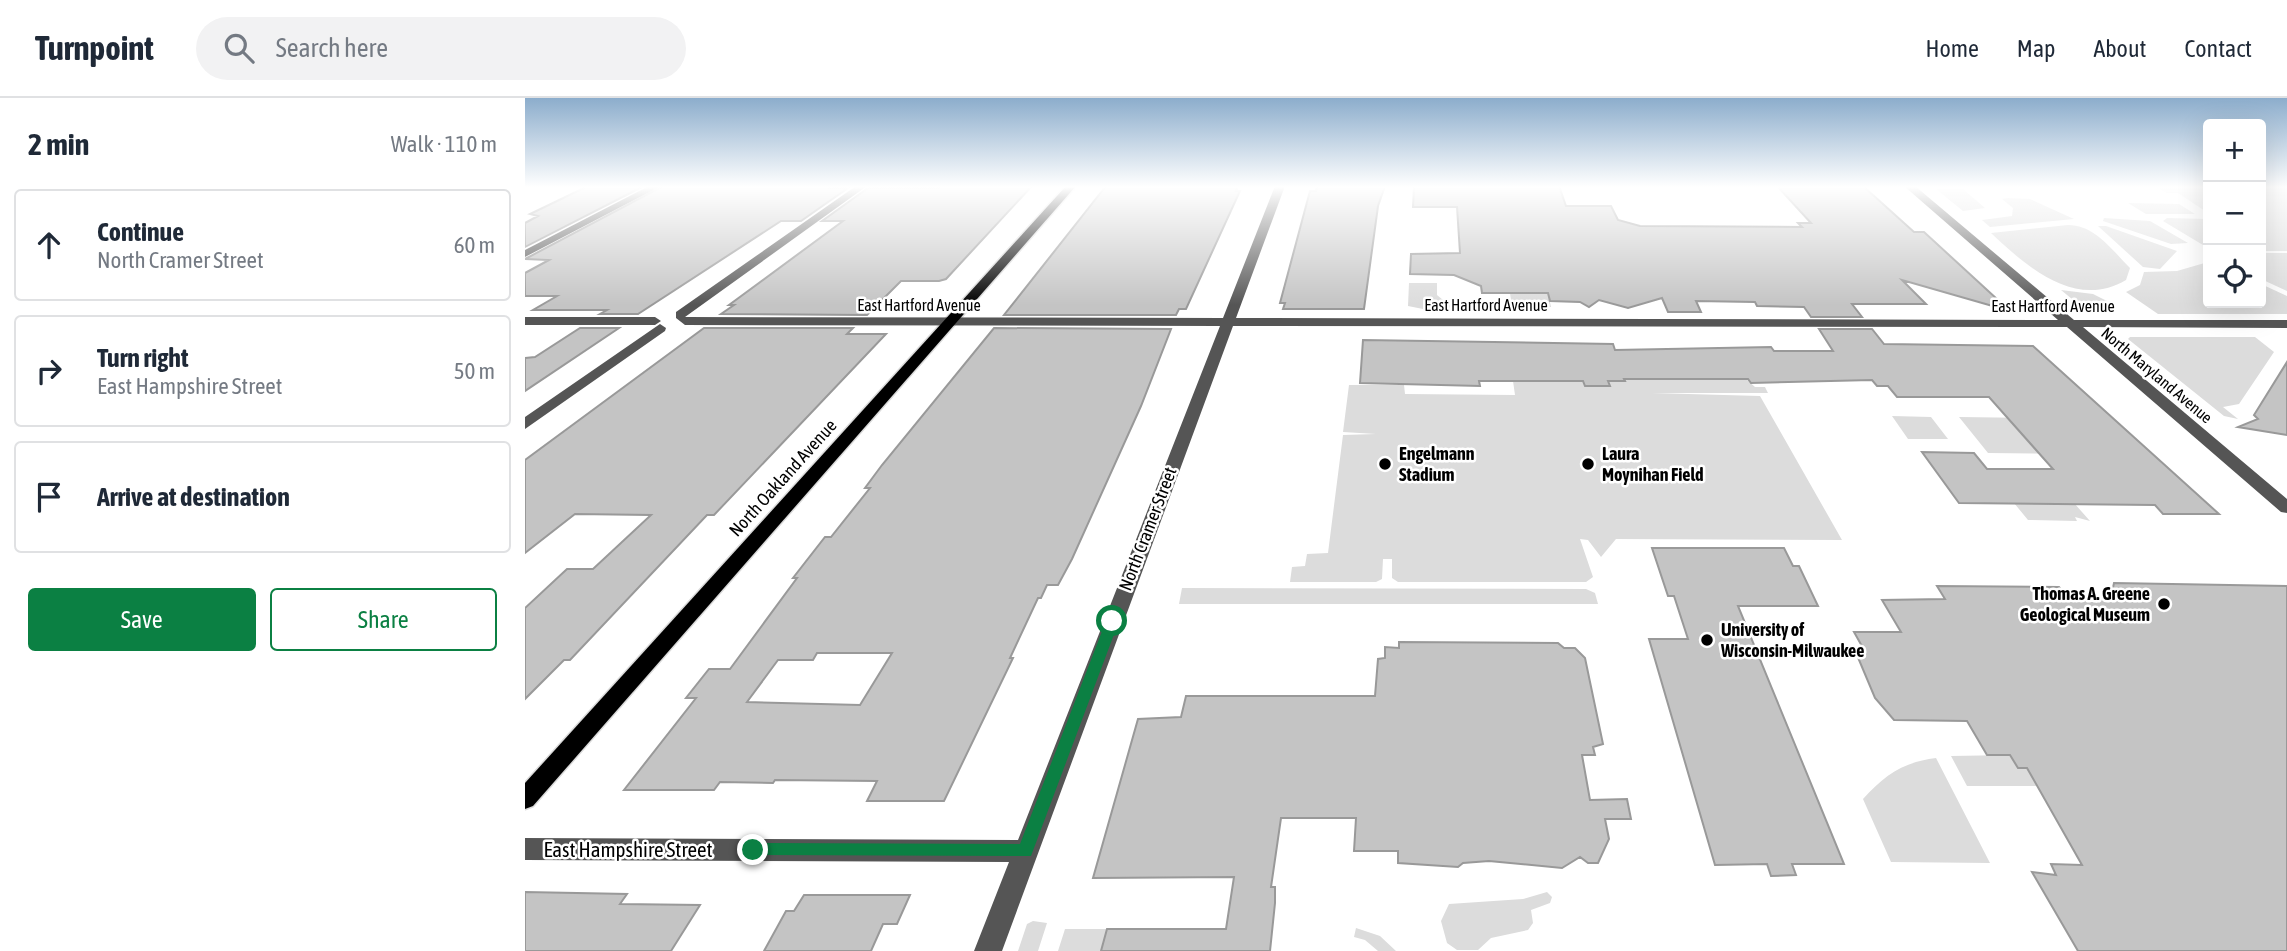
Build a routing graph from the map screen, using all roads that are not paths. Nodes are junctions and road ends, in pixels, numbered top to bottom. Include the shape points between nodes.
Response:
1 (579, 226) edge
2 (808, 226) edge
3 (1037, 226) edge
4 (1265, 226) edge
5 (1956, 226) edge
6 (525, 254) edge
7 (683, 318) junction
8 (525, 321) edge
9 (950, 323) junction
10 (1228, 323) junction
11 (2071, 324) junction
12 (2287, 324) edge
13 (658, 325) junction
14 (525, 424) edge
15 (2287, 508) edge
16 (525, 799) edge
17 (525, 849) edge
18 (1025, 851) junction
19 (988, 951) edge

1 - 6 street
2 - 7 street
3 - 9 main road, North Oakland Avenue
4 - 10 street, North Cramer Street
5 - 11 street, North Maryland Avenue
7 - 9 street, East Hartford Avenue
7 - 13 street
8 - 13 street
9 - 10 street, East Hartford Avenue
9 - 16 main road, North Oakland Avenue
10 - 11 street, East Hartford Avenue
10 - 18 street, North Cramer Street
11 - 12 street, East Hartford Avenue
11 - 15 street, North Maryland Avenue
13 - 14 street
17 - 18 street, East Hampshire Street
18 - 19 street, North Cramer Street

